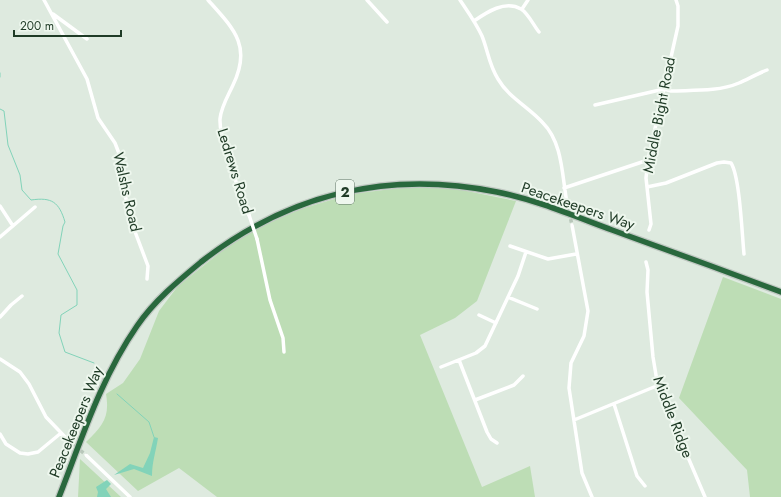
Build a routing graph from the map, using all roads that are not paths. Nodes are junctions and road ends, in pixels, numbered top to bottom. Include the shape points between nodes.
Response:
1 (44, 0) edge
2 (208, 0) edge
3 (367, 0) edge
4 (460, 0) edge
5 (528, 0) edge
6 (676, 0) edge
7 (522, 9) junction
8 (52, 14) junction
9 (474, 21) junction
10 (387, 22) dead end
11 (539, 32) dead end
12 (87, 39) dead end
13 (767, 70) dead end
14 (664, 89) junction
15 (595, 105) dead end
16 (648, 160) junction
17 (647, 187) junction
18 (564, 188) junction
19 (567, 203) tunnel mouth
20 (0, 206) edge
21 (35, 207) dead end
22 (572, 225) tunnel mouth
23 (13, 226) junction
24 (649, 230) dead end
25 (0, 237) edge
26 (510, 246) dead end
27 (526, 252) junction
28 (576, 254) junction
29 (744, 254) dead end
30 (646, 262) dead end
31 (147, 279) dead end
32 (781, 293) edge
33 (22, 296) dead end
34 (508, 297) junction
35 (537, 309) dead end
36 (479, 315) dead end
37 (0, 317) edge
38 (496, 323) junction
39 (284, 352) dead end
40 (0, 359) edge
41 (459, 360) junction
42 (441, 367) dead end
43 (523, 376) dead end
44 (658, 387) junction
45 (475, 400) junction
46 (614, 404) junction
47 (574, 420) junction
48 (61, 433) junction
49 (0, 434) edge
50 (68, 440) tunnel mouth
51 (497, 443) dead end
52 (86, 455) tunnel mouth
53 (645, 486) dead end
54 (59, 497) edge
55 (130, 497) edge
56 (592, 497) edge
57 (705, 497) edge

1 - 8 street, Walshs Road
2 - 39 street, Ledrews Road, bridge via 231,26 242,51 239,73 224,104 220,120 225,146 257,239 270,300 283,338
3 - 10 street
4 - 9 street
5 - 7 street
6 - 14 street, Middle Bight Road via 678,26
7 - 9 street via 510,5 499,7
7 - 11 street
8 - 12 street
8 - 31 street, Walshs Road via 87,80 98,118 115,143 120,156 125,195 148,266
9 - 18 street via 492,69 503,88 544,123 552,134 560,156
13 - 14 street via 724,87 670,91
14 - 15 street
14 - 16 street, Middle Bight Road
16 - 17 street, Middle Bight Road
16 - 18 street
17 - 24 street, Middle Bight Road via 651,224
17 - 29 street via 666,183 717,163 731,163
18 - 19 street
20 - 23 street
21 - 23 street
22 - 28 street
23 - 25 street
26 - 27 street
27 - 28 street via 551,260
27 - 34 street
28 - 47 street via 588,311 584,336 571,363 569,374
30 - 44 street, Middle Ridge via 653,357
32 - 54 highway, Peacekeepers Way / 2 via 546,204 498,192 452,184 413,184 334,193 294,207 252,227 213,253 173,285 139,324 114,363 97,397
33 - 37 street
34 - 35 street
34 - 38 street
36 - 38 street
38 - 41 street via 482,349
40 - 48 street via 20,372 46,417
41 - 42 street
41 - 45 street
43 - 45 street via 512,386
44 - 46 street
44 - 57 street, Middle Ridge
45 - 51 street via 488,435
46 - 47 street
46 - 53 street via 636,474
47 - 56 street via 582,473
48 - 49 street via 38,452 28,454 20,453 6,444
48 - 50 street
52 - 55 street

